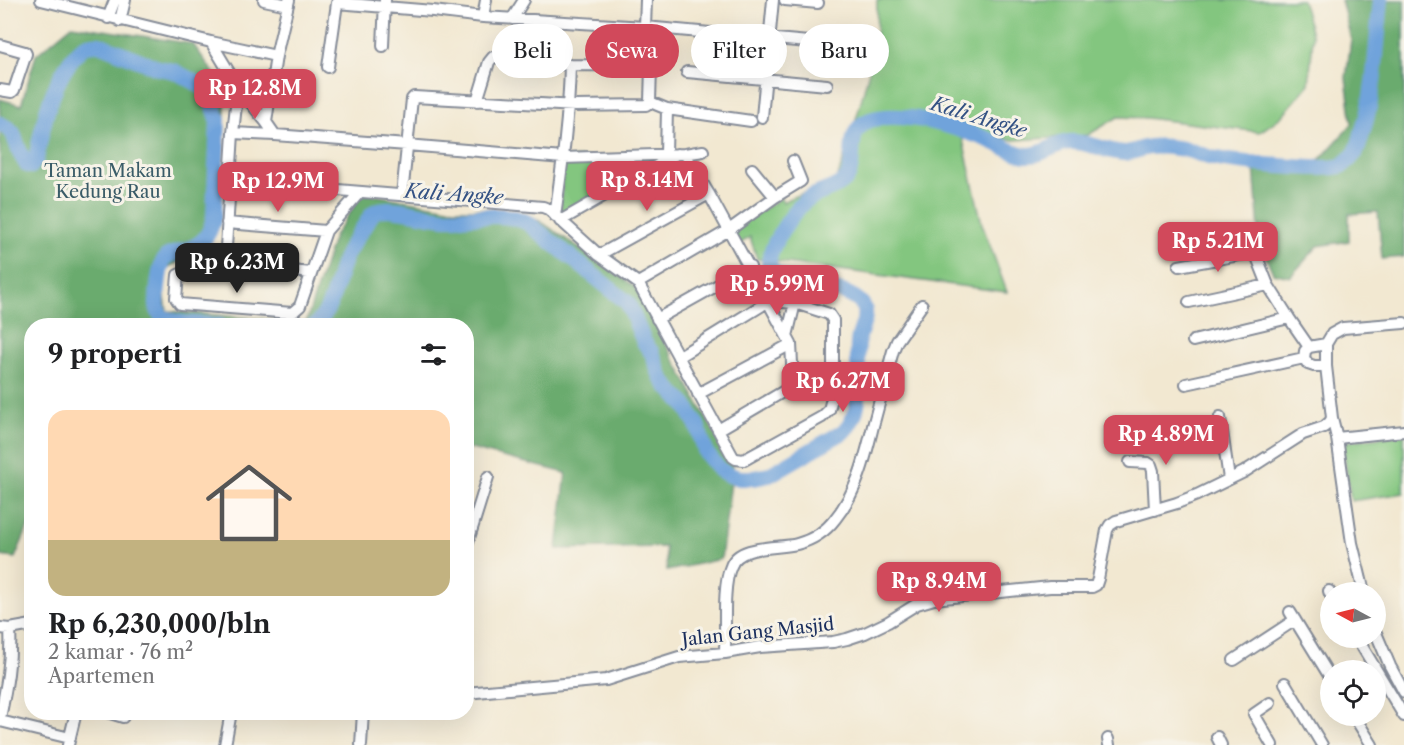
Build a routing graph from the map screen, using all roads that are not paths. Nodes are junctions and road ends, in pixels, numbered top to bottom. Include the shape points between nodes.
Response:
1 (41, 0) edge
2 (115, 0) edge
3 (125, 0) edge
4 (264, 0) edge
5 (486, 0) edge
6 (524, 0) edge
7 (646, 0) edge
8 (773, 0) edge
9 (785, 0) edge
10 (289, 2) edge
11 (338, 2) edge
12 (385, 3) edge
13 (819, 3) dead end
14 (434, 6) edge
15 (483, 17) junction
16 (108, 18) junction
17 (512, 19) junction
18 (120, 21) junction
19 (595, 24) edge
20 (645, 24) edge
21 (771, 24) edge
22 (211, 42) junction
23 (0, 45) edge
24 (383, 46) dead end
25 (276, 56) junction
26 (492, 58) edge
27 (573, 65) edge
28 (328, 67) dead end
29 (687, 72) dead end
30 (570, 78) edge
31 (766, 79) junction
32 (827, 85) dead end
33 (238, 87) junction
34 (0, 90) edge
35 (477, 101) junction
36 (650, 102) junction
37 (569, 106) junction
38 (667, 109) junction
39 (762, 117) dead end
40 (751, 121) dead end
41 (266, 122) junction
42 (233, 133) junction
43 (275, 135) junction
44 (407, 145) junction
45 (703, 151) dead end
46 (666, 154) junction
47 (681, 154) junction
48 (563, 158) junction
49 (793, 161) dead end
50 (752, 169) dead end
51 (230, 181) junction
52 (360, 192) junction
53 (709, 194) junction
54 (402, 195) junction
55 (775, 197) junction
56 (557, 219) junction
57 (227, 223) junction
58 (729, 230) junction
59 (326, 231) junction
60 (599, 255) junction
61 (225, 264) junction
62 (1179, 266) dead end
63 (750, 267) junction
64 (311, 273) junction
65 (638, 283) junction
66 (1268, 285) junction
67 (769, 301) junction
68 (1189, 302) dead end
69 (795, 303) junction
70 (922, 305) dead end
71 (1289, 318) junction
72 (657, 319) junction
73 (1404, 323) edge
74 (789, 340) junction
75 (1193, 341) dead end
76 (1326, 344) junction
77 (1310, 347) junction
78 (678, 357) junction
79 (1304, 358) junction
80 (1326, 366) junction
81 (1186, 384) dead end
82 (698, 394) junction
83 (1220, 417) dead end
84 (1332, 418) junction
85 (718, 430) junction
86 (1404, 431) edge
87 (1337, 438) junction
88 (1130, 462) dead end
89 (488, 477) dead end
90 (1229, 479) junction
91 (1155, 510) junction
92 (474, 521) edge
93 (1362, 582) edge
94 (24, 626) edge
95 (5, 629) edge
96 (1363, 648) edge
97 (1382, 648) edge
98 (725, 653) junction
99 (1234, 660) dead end
100 (1320, 661) edge
101 (1285, 683) dead end
102 (474, 692) edge
103 (1404, 692) edge
104 (1270, 704) dead end
105 (1404, 716) edge
106 (0, 720) edge
107 (74, 720) edge
108 (230, 720) edge
109 (363, 720) edge
110 (1360, 726) edge
111 (69, 741) edge
112 (225, 745) edge
113 (361, 745) edge
114 (1272, 745) edge
115 (1322, 745) edge
116 (1372, 745) edge

1 - 16 street
2 - 16 street
3 - 18 street
4 - 10 street
5 - 15 street
6 - 17 street
7 - 20 street
8 - 21 street
9 - 13 street
10 - 25 street
11 - 12 street
11 - 28 street
12 - 14 street
12 - 24 street
14 - 15 street
15 - 17 street
16 - 18 street
17 - 19 street
18 - 22 street
22 - 25 street
22 - 33 street
23 - 34 street via 26,54 14,90
25 - 41 street
26 - 35 street
27 - 36 street via 651,66
29 - 31 street
30 - 37 street
31 - 32 street
31 - 39 street
33 - 41 street
33 - 42 street
35 - 37 street
35 - 44 street via 413,98
36 - 37 street
36 - 38 street
37 - 48 street
38 - 40 street
38 - 46 street
41 - 43 street
42 - 43 street
42 - 51 street
43 - 44 street
44 - 48 street
44 - 54 street
45 - 47 street
46 - 47 street
46 - 48 street
47 - 53 street
47 - 56 street
48 - 56 street
49 - 55 street via 801,181
50 - 55 street
51 - 52 street
51 - 57 street
52 - 54 street
52 - 59 street
53 - 58 street
53 - 60 street
54 - 56 street via 543,207
55 - 58 street
56 - 60 street
57 - 59 street
57 - 61 street
58 - 63 street
58 - 65 street
59 - 64 street
60 - 65 street
61 - 64 street
61 - 64 street via 201,266 178,275 178,302 292,313 300,306
62 - 66 street via 1253,252
63 - 67 street
63 - 72 street
65 - 72 street
66 - 68 street
66 - 71 street
67 - 69 street
67 - 74 street
67 - 78 street
69 - 74 street
69 - 85 street via 829,314 833,320 830,410 744,460 733,457
70 - 98 street via 897,341 863,467 835,519 816,536 798,544 748,551 736,556 732,563 726,589
71 - 75 street
71 - 77 street
72 - 78 street
73 - 76 street via 1343,328 1332,334
74 - 82 street
74 - 85 street via 791,387
76 - 77 street
76 - 80 street
77 - 79 street
78 - 82 street
79 - 80 street via 1308,364
79 - 81 street
80 - 84 street
82 - 85 street
83 - 90 street
84 - 87 street
84 - 90 street, Jalan Gang Masjid via 1324,427 1303,434
86 - 87 street
87 - 93 street
88 - 91 street via 1148,463 1152,467
89 - 92 street
90 - 91 street, Jalan Gang Masjid via 1188,500
91 - 98 street, Jalan Gang Masjid via 1110,525 1098,579 1092,587 1050,587 934,599 855,637
94 - 95 street
95 - 106 street via 11,645
96 - 105 street
97 - 103 street
98 - 102 street, Jalan Gang Masjid via 670,659 606,680
99 - 100 street via 1292,616
101 - 115 street
104 - 114 street via 1254,714
106 - 111 street
107 - 111 street
108 - 112 street
109 - 113 street
110 - 116 street

